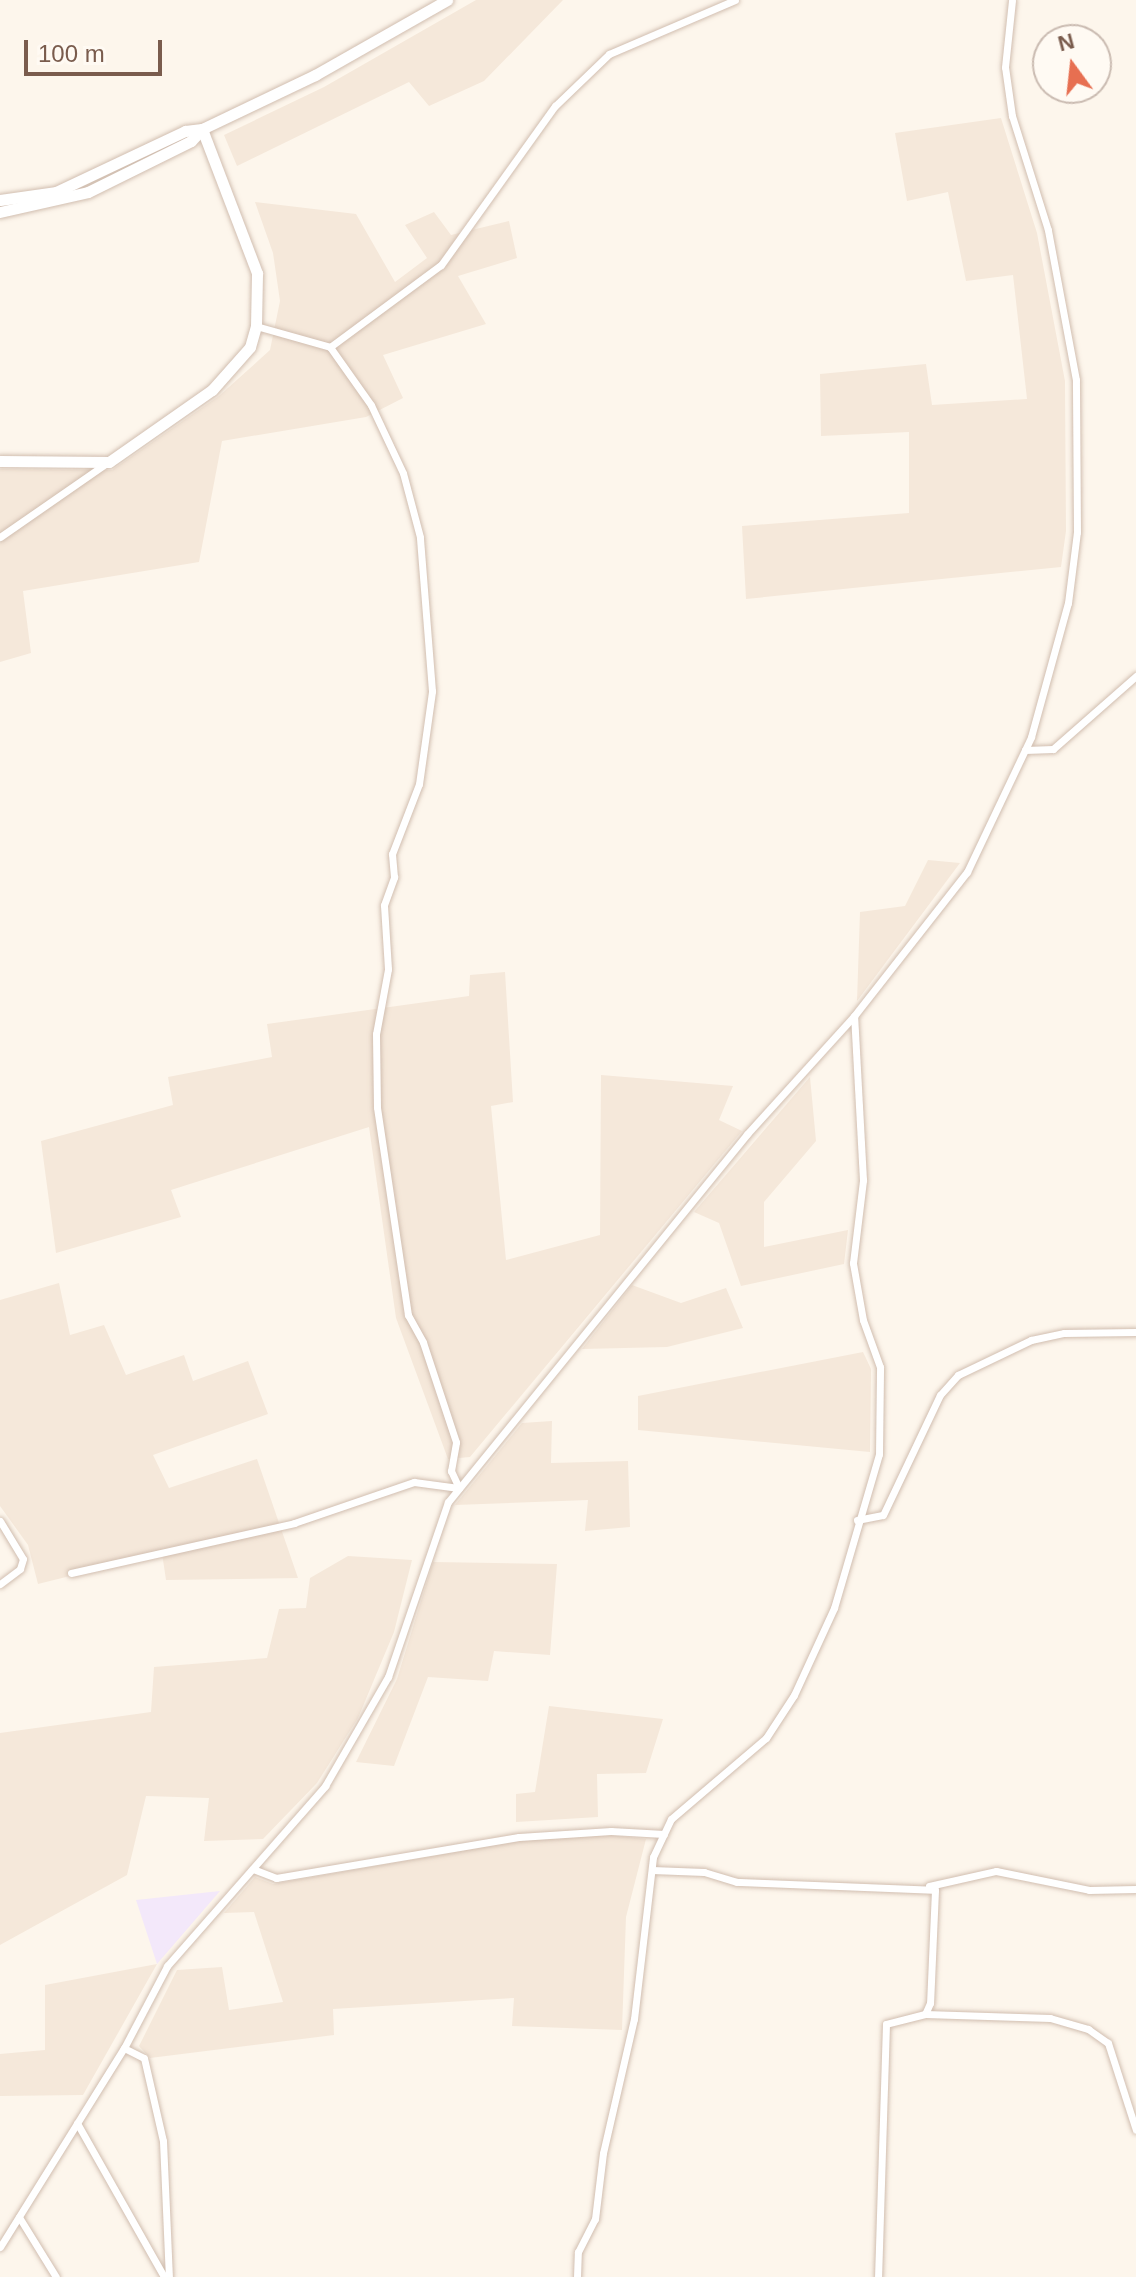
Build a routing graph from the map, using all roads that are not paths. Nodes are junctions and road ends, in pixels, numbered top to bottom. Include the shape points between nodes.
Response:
1 (447, 0) edge
2 (735, 0) edge
3 (1012, 0) edge
4 (202, 129) junction
5 (0, 200) edge
6 (0, 212) edge
7 (256, 326) junction
8 (330, 347) junction
9 (0, 461) edge
10 (109, 462) junction
11 (0, 537) edge
12 (1136, 676) edge
13 (1025, 750) junction
14 (854, 1016) junction
15 (1136, 1332) edge
16 (459, 1488) junction
17 (857, 1520) junction
18 (0, 1521) edge
19 (71, 1573) dead end
20 (0, 1584) edge
21 (664, 1834) junction
22 (253, 1869) junction
23 (652, 1870) junction
24 (929, 1886) junction
25 (1136, 1889) edge
26 (925, 2014) junction
27 (124, 2048) junction
28 (77, 2123) junction
29 (1136, 2130) edge
30 (19, 2217) junction
31 (0, 2247) edge
32 (56, 2277) edge
33 (166, 2277) edge
34 (577, 2277) edge
35 (878, 2277) edge

1 - 4 main road via 315,75
2 - 8 street via 609,54 555,106 441,265
3 - 13 street via 1005,67 1012,116 1048,230 1076,380 1077,532 1068,603
4 - 5 main road via 185,131 56,192
4 - 6 main road via 191,141 88,192
4 - 7 main road via 250,245 257,273
7 - 8 street
7 - 10 main road via 250,347 212,390
8 - 16 street via 377,419 403,473 420,537 432,691 419,784 392,854 394,877 384,905 388,969 376,1034 377,1107 408,1315 423,1342 456,1442 451,1471
9 - 10 main road
10 - 11 street
12 - 13 street via 1053,749
13 - 14 street via 967,872
14 - 16 street via 747,1134
14 - 17 street via 863,1180 853,1263 863,1320 880,1367 879,1454
15 - 17 street via 1042,1338 989,1356 958,1375 940,1395 883,1515
16 - 19 street via 414,1482 294,1523
16 - 22 street via 448,1502 388,1677 325,1786
17 - 21 street via 834,1608 794,1695 766,1738 671,1819
18 - 20 street via 23,1559 20,1569
21 - 22 street via 611,1831 519,1837 276,1878
21 - 23 street
22 - 27 street via 167,1966
23 - 24 street via 704,1872 737,1882
23 - 34 street via 634,2019 603,2153 595,2219 578,2252
24 - 25 street via 996,1871 1089,1890
24 - 26 street via 937,1896
26 - 29 street via 1050,2018 1088,2029 1108,2043
26 - 35 street via 886,2024
27 - 28 street
27 - 33 street via 144,2058 163,2141
28 - 30 street
28 - 33 street
30 - 31 street
30 - 32 street

